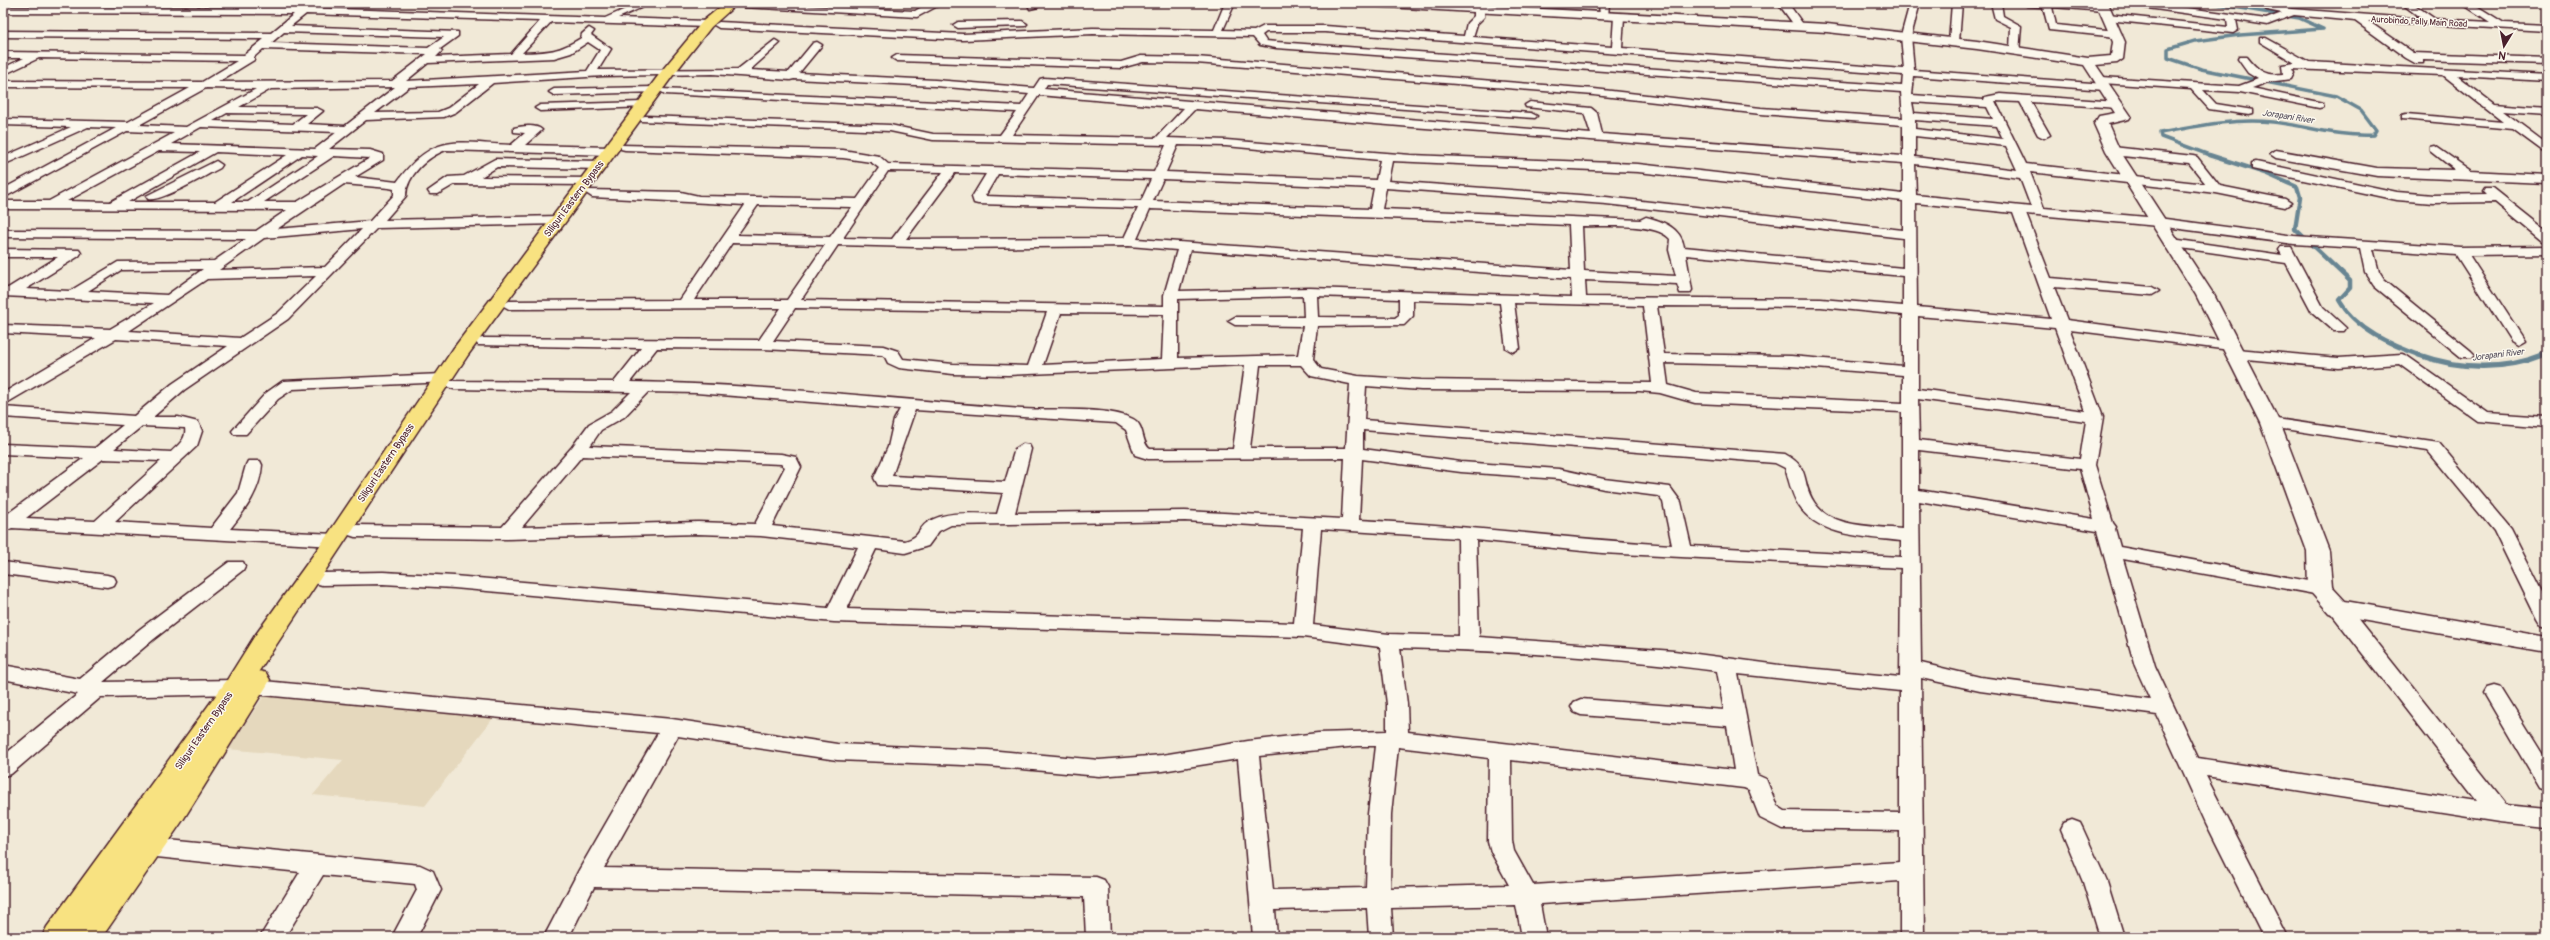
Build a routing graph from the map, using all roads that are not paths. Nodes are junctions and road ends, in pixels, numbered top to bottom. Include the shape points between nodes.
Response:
1 (313, 3) edge
2 (647, 3) edge
3 (740, 3) edge
4 (938, 3) edge
5 (1230, 3) edge
6 (1369, 3) edge
7 (1604, 3) edge
8 (1783, 3) edge
9 (1915, 3) edge
10 (1957, 3) edge
11 (1996, 3) edge
12 (2027, 3) edge
13 (2133, 3) edge
14 (2262, 3) edge
15 (2406, 3) edge
16 (2466, 3) edge
17 (2047, 5) junction
18 (470, 6) dead end
19 (1520, 7) edge
20 (1479, 9) junction
21 (2105, 9) edge
22 (3, 10) edge
23 (304, 11) junction
24 (2292, 12) junction
25 (452, 16) junction
26 (1605, 16) junction
27 (1619, 17) junction
28 (2231, 17) junction
29 (2357, 18) junction
30 (548, 19) junction
31 (606, 21) junction
32 (2434, 23) junction
33 (713, 25) junction
34 (958, 25) dead end
35 (2501, 26) junction
36 (1800, 27) junction
37 (2528, 27) junction
38 (2547, 28) edge
39 (284, 29) junction
40 (1063, 31) junction
41 (1218, 32) junction
42 (421, 33) junction
43 (3, 34) edge
44 (1256, 34) junction
45 (2117, 34) junction
46 (275, 36) junction
47 (1906, 36) junction
48 (588, 38) junction
49 (1468, 38) junction
50 (2263, 40) dead end
51 (2547, 40) edge
52 (1954, 42) junction
53 (775, 43) dead end
54 (817, 45) dead end
55 (263, 46) junction
56 (392, 49) junction
57 (904, 49) dead end
58 (1616, 50) junction
59 (2015, 51) junction
60 (3, 55) edge
61 (39, 55) junction
62 (430, 55) junction
63 (2410, 56) junction
64 (513, 57) junction
65 (250, 58) junction
66 (897, 58) junction
67 (2243, 59) dead end
68 (2547, 61) edge
69 (2088, 62) junction
70 (19, 64) junction
71 (3, 65) edge
72 (2307, 65) junction
73 (193, 68) dead end
74 (208, 69) dead end
75 (232, 70) junction
76 (3, 72) edge
77 (1908, 72) junction
78 (2440, 72) junction
79 (591, 73) junction
80 (740, 73) junction
81 (790, 77) junction
82 (2547, 78) edge
83 (2265, 79) junction
84 (491, 80) junction
85 (882, 80) junction
86 (2104, 83) junction
87 (395, 84) junction
88 (406, 84) junction
89 (6, 85) edge
90 (206, 86) junction
91 (269, 86) junction
92 (1534, 87) junction
93 (2195, 87) junction
94 (2244, 87) junction
95 (659, 91) junction
96 (554, 92) dead end
97 (1036, 92) junction
98 (1906, 94) junction
99 (2023, 98) junction
100 (1990, 104) junction
101 (2319, 105) dead end
102 (1191, 106) junction
103 (1418, 106) junction
104 (2118, 106) junction
105 (2489, 107) junction
106 (540, 108) dead end
107 (1024, 109) junction
108 (225, 110) junction
109 (1531, 110) junction
110 (2547, 110) edge
111 (2249, 112) dead end
112 (363, 117) junction
113 (2406, 117) dead end
114 (3, 122) edge
115 (1909, 123) junction
116 (2000, 123) junction
117 (87, 124) junction
118 (199, 124) junction
119 (1412, 124) junction
120 (2515, 126) junction
121 (130, 127) junction
122 (296, 127) junction
123 (347, 129) junction
124 (188, 130) junction
125 (518, 130) dead end
126 (1530, 131) junction
127 (2044, 135) dead end
128 (1597, 136) junction
129 (1004, 138) junction
130 (1160, 141) junction
131 (1174, 141) junction
132 (2010, 143) junction
133 (157, 147) junction
134 (213, 149) junction
135 (513, 149) junction
136 (2435, 149) dead end
137 (2547, 150) edge
138 (2113, 151) junction
139 (299, 152) junction
140 (3, 153) edge
141 (317, 153) junction
142 (330, 153) junction
143 (19, 154) junction
144 (2276, 154) dead end
145 (1386, 156) junction
146 (72, 158) junction
147 (1909, 160) junction
148 (3, 162) edge
149 (216, 165) dead end
150 (2256, 166) dead end
151 (603, 167) junction
152 (885, 167) junction
153 (952, 169) junction
154 (994, 171) junction
155 (2024, 171) junction
156 (2468, 175) junction
157 (1159, 176) junction
158 (343, 180) junction
159 (467, 180) junction
160 (2546, 180) edge
161 (2131, 181) junction
162 (1381, 184) junction
163 (400, 187) junction
164 (2216, 189) junction
165 (434, 191) dead end
166 (3, 194) edge
167 (1910, 198) junction
168 (2497, 198) junction
169 (754, 201) junction
170 (860, 203) junction
171 (1639, 203) junction
172 (2285, 203) dead end
173 (115, 204) junction
174 (3, 205) edge
175 (51, 205) junction
176 (136, 205) junction
177 (1146, 205) junction
178 (218, 206) junction
179 (250, 206) junction
180 (300, 206) junction
181 (2018, 209) junction
182 (2039, 211) junction
183 (1375, 214) junction
184 (559, 220) junction
185 (1575, 221) junction
186 (2158, 222) junction
187 (373, 225) junction
188 (1657, 225) junction
189 (6, 233) dead end
190 (257, 235) junction
191 (1910, 235) junction
192 (2547, 238) edge
193 (728, 239) junction
194 (2287, 239) junction
195 (834, 241) junction
196 (1129, 242) junction
197 (896, 243) junction
198 (2172, 243) junction
199 (1185, 245) junction
200 (2366, 246) junction
201 (1676, 250) junction
202 (2547, 250) edge
203 (2460, 251) junction
204 (3, 253) edge
205 (2291, 260) junction
206 (218, 265) junction
207 (329, 271) junction
208 (1910, 273) junction
209 (204, 275) junction
210 (1576, 275) junction
211 (1683, 280) junction
212 (2044, 282) junction
213 (2152, 291) dead end
214 (7, 292) edge
215 (1310, 292) junction
216 (1406, 294) junction
217 (73, 295) junction
218 (1171, 295) junction
219 (1506, 298) junction
220 (170, 299) junction
221 (1579, 301) junction
222 (1649, 301) junction
223 (1687, 301) junction
224 (684, 304) junction
225 (791, 304) junction
226 (509, 305) junction
227 (1055, 310) junction
228 (1171, 310) junction
229 (1911, 310) junction
230 (1311, 320) junction
231 (1235, 321) dead end
232 (2060, 324) junction
233 (2339, 328) dead end
234 (3, 329) edge
235 (113, 334) junction
236 (2518, 340) dead end
237 (483, 342) junction
238 (242, 343) junction
239 (653, 343) junction
240 (764, 345) junction
241 (1513, 348) dead end
242 (2233, 350) junction
243 (2466, 354) dead end
244 (1657, 358) junction
245 (1253, 360) junction
246 (1305, 360) junction
247 (1170, 363) junction
248 (1034, 370) junction
249 (1911, 371) junction
250 (1358, 381) junction
251 (448, 382) junction
252 (619, 386) junction
253 (644, 387) junction
254 (1661, 388) junction
255 (3, 400) edge
256 (1911, 401) junction
257 (910, 405) junction
258 (3, 412) edge
259 (2095, 417) junction
260 (136, 421) junction
261 (2547, 422) edge
262 (2270, 423) junction
263 (1355, 424) junction
264 (240, 431) dead end
265 (1911, 444) junction
266 (3, 449) edge
267 (1023, 449) dead end
268 (578, 451) junction
269 (100, 453) junction
270 (1241, 453) junction
271 (1352, 453) junction
272 (177, 457) junction
273 (254, 465) dead end
274 (2087, 465) junction
275 (1012, 488) junction
276 (1910, 494) junction
277 (1004, 520) junction
278 (5, 523) edge
279 (1312, 524) junction
280 (1350, 526) junction
281 (100, 527) junction
282 (2107, 527) junction
283 (761, 530) junction
284 (355, 532) junction
285 (216, 533) junction
286 (507, 533) junction
287 (1467, 534) junction
288 (1910, 536) junction
289 (335, 540) junction
290 (869, 544) junction
291 (1683, 552) junction
292 (2112, 552) junction
293 (1910, 563) junction
294 (236, 566) dead end
295 (3, 568) edge
296 (322, 580) junction
297 (107, 581) dead end
298 (2320, 590) junction
299 (2338, 608) junction
300 (834, 615) junction
301 (2547, 619) edge
302 (1303, 630) junction
303 (1389, 641) junction
304 (1469, 643) junction
305 (2547, 644) edge
306 (1726, 664) junction
307 (3, 672) edge
308 (1909, 677) junction
309 (245, 687) junction
310 (90, 689) junction
311 (2494, 693) dead end
312 (1581, 707) dead end
313 (2163, 708) junction
314 (1736, 719) junction
315 (672, 727) junction
316 (1393, 739) junction
317 (1248, 749) junction
318 (1500, 752) junction
319 (2191, 765) junction
320 (3, 768) edge
321 (1747, 780) junction
322 (2547, 781) edge
323 (2500, 813) junction
324 (2547, 818) edge
325 (1910, 822) junction
326 (2072, 828) dead end
327 (147, 847) junction
328 (318, 863) junction
329 (1911, 871) junction
330 (586, 877) junction
331 (1526, 895) junction
332 (1378, 898) junction
333 (1260, 900) junction
334 (58, 937) edge
335 (84, 937) edge
336 (272, 937) edge
337 (404, 937) edge
338 (556, 937) edge
339 (1098, 937) edge
340 (1265, 937) edge
341 (1382, 937) edge
342 (1534, 937) edge
343 (1912, 937) edge
344 (2112, 937) edge
345 (2276, 937) edge

1 - 23 street
2 - 31 street
3 - 4 street via 917,14 931,4
3 - 33 main road, Siliguri Eastern Bypass
5 - 41 street
6 - 20 street
7 - 26 street
8 - 36 street
9 - 47 street
10 - 52 street
11 - 59 street via 1998,17 2016,26
12 - 17 street
13 - 28 street
14 - 24 street, Aurobindo Pally Main Road via 2270,8
15 - 32 street
16 - 35 street
17 - 21 street
17 - 45 street via 2052,28
18 - 25 street
19 - 20 street
19 - 26 street
20 - 49 street via 1480,17 1472,23
21 - 28 street via 2233,30
21 - 45 street
22 - 23 street
23 - 25 street
23 - 39 street
24 - 28 street via 2267,22
24 - 29 street, Aurobindo Pally Main Road
25 - 30 street
25 - 42 street
26 - 27 street
27 - 36 street
27 - 58 street
29 - 32 street, Aurobindo Pally Main Road
29 - 63 street
30 - 31 street
30 - 64 street
31 - 33 street
31 - 48 street via 584,35
32 - 35 street, Aurobindo Pally Main Road
33 - 40 street via 963,37
33 - 95 main road, Siliguri Eastern Bypass
34 - 40 street via 1056,24 1061,25
35 - 37 street, Aurobindo Pally Main Road
36 - 47 street
37 - 38 street, Aurobindo Pally Main Road
37 - 51 street
39 - 42 street
39 - 46 street
40 - 41 street
41 - 44 street
42 - 56 street
42 - 62 street via 455,34
43 - 46 street
44 - 49 street via 1260,30 1271,28 1325,29
44 - 98 street via 1263,43 1276,45 1510,59
45 - 69 street via 2117,59
46 - 55 street
47 - 52 street
47 - 77 street
48 - 64 street via 567,51 554,55
48 - 79 street via 606,49
49 - 58 street
50 - 72 street
52 - 59 street
53 - 80 street
54 - 81 street
55 - 56 street
55 - 65 street
56 - 62 street
57 - 66 street
58 - 77 street
59 - 69 street
60 - 61 street
61 - 65 street
61 - 70 street
62 - 64 street
62 - 87 street
63 - 68 street
63 - 78 street
65 - 75 street
66 - 85 street
66 - 92 street via 1121,65 1141,59 1196,60
67 - 83 street via 2252,71
69 - 86 street
70 - 71 street
70 - 73 street
70 - 76 street
72 - 78 street
72 - 83 street via 2286,67 2289,73 2287,77
74 - 75 street
75 - 90 street
77 - 86 street
77 - 98 street
78 - 82 street
78 - 105 street
79 - 84 street
79 - 95 street
80 - 81 street
80 - 95 street
81 - 85 street
83 - 94 street
84 - 88 street
84 - 112 street via 452,110 440,116
85 - 97 street
86 - 93 street
86 - 104 street
87 - 88 street
87 - 91 street
88 - 112 street
89 - 90 street
90 - 91 street
90 - 121 street
91 - 108 street
92 - 109 street
92 - 115 street via 1761,111
93 - 94 street
93 - 111 street via 2213,107
94 - 101 street
95 - 96 street
95 - 106 street
95 - 107 street
95 - 129 street via 933,137
95 - 151 main road, Siliguri Eastern Bypass
97 - 102 street
97 - 103 street via 1044,81
97 - 107 street
98 - 100 street
98 - 115 street
99 - 100 street via 1991,97
99 - 104 street
99 - 127 street
100 - 116 street
102 - 119 street
102 - 130 street via 1178,122 1167,129
103 - 109 street
103 - 119 street
104 - 138 street via 2124,116 2104,120 2101,124
105 - 110 street
105 - 120 street
107 - 129 street
108 - 118 street
108 - 122 street via 317,111
109 - 126 street
109 - 128 street via 1587,110 1591,113
112 - 123 street
113 - 120 street
114 - 117 street
115 - 116 street
115 - 132 street
115 - 147 street
116 - 132 street
117 - 121 street
117 - 143 street
118 - 122 street
118 - 124 street
119 - 126 street
120 - 137 street
121 - 124 street
121 - 146 street
122 - 123 street
123 - 141 street
124 - 133 street
125 - 135 street via 536,130
126 - 128 street
128 - 147 street
129 - 130 street
130 - 131 street
131 - 145 street via 1277,146
131 - 157 street
132 - 155 street
133 - 134 street
133 - 175 street
134 - 139 street
134 - 173 street
135 - 151 street
135 - 163 street via 454,146 435,149 420,159
136 - 156 street
138 - 161 street
138 - 164 street via 2193,160
139 - 141 street
139 - 178 street
140 - 143 street
141 - 142 street
142 - 158 street via 370,154 379,157
142 - 179 street
143 - 146 street
143 - 148 street
144 - 156 street via 2371,172
145 - 162 street
145 - 167 street via 1638,168
146 - 166 street
147 - 155 street
147 - 167 street
149 - 176 street
150 - 168 street via 2397,196 2433,199
151 - 152 street via 843,154 875,159
151 - 159 street
151 - 159 street via 495,164
151 - 169 street via 681,196 699,200
151 - 184 main road, Siliguri Eastern Bypass
151 - 226 main road, Siliguri Eastern Bypass
152 - 153 street
152 - 170 street
153 - 154 street
153 - 197 street
154 - 157 street
154 - 177 street via 978,200
155 - 161 street
155 - 182 street
156 - 160 street
156 - 168 street
157 - 162 street
157 - 177 street
158 - 163 street
158 - 180 street
159 - 165 street via 452,180
161 - 164 street
161 - 186 street
162 - 171 street
162 - 183 street
163 - 187 street via 400,196
164 - 172 street
167 - 181 street
167 - 191 street
168 - 192 street
169 - 170 street
169 - 193 street
170 - 195 street
171 - 188 street via 1639,215 1644,221
171 - 191 street
173 - 175 street
173 - 176 street
174 - 175 street
176 - 178 street
177 - 183 street
177 - 196 street
178 - 179 street
179 - 180 street
180 - 190 street
181 - 182 street
181 - 212 street
182 - 186 street
183 - 185 street
184 - 187 street
184 - 251 main road, Siliguri Eastern Bypass
185 - 188 street
185 - 210 street
186 - 194 street
186 - 198 street
187 - 190 street
187 - 207 street
188 - 201 street via 1670,231 1676,238
189 - 190 street
190 - 206 street
191 - 208 street
193 - 195 street
193 - 224 street
194 - 200 street
194 - 205 street
195 - 197 street
195 - 225 street
196 - 197 street
196 - 199 street
198 - 205 street
198 - 242 street via 2204,295
199 - 210 street
199 - 218 street
200 - 203 street
200 - 243 street via 2372,272 2379,283
201 - 208 street
201 - 211 street
202 - 203 street
203 - 236 street
204 - 214 street via 74,253
205 - 233 street via 2317,309
206 - 209 street
206 - 217 street via 118,266
207 - 209 street
207 - 238 street via 283,316
208 - 229 street
209 - 220 street
210 - 211 street
210 - 221 street
211 - 223 street
212 - 213 street
212 - 232 street
214 - 217 street
215 - 216 street
215 - 218 street
215 - 230 street
216 - 219 street
216 - 230 street via 1406,316 1399,322
217 - 220 street
218 - 228 street
219 - 221 street
219 - 241 street
220 - 235 street
221 - 222 street
222 - 223 street
222 - 244 street
223 - 229 street via 1806,303
224 - 225 street
224 - 226 street
225 - 227 street
225 - 240 street
226 - 237 main road, Siliguri Eastern Bypass
227 - 228 street
227 - 248 street
228 - 247 street
229 - 232 street
229 - 249 street
230 - 231 street
230 - 246 street
232 - 242 street
232 - 259 street
234 - 235 street
235 - 238 street
235 - 255 street
237 - 239 street
237 - 251 main road, Siliguri Eastern Bypass
238 - 260 street via 206,367
239 - 240 street
239 - 252 street
240 - 248 street via 883,351 893,354 893,360 899,363 951,370
242 - 261 street via 2339,363 2402,359 2484,418
242 - 262 street
244 - 249 street via 1792,361
244 - 254 street
245 - 246 street
245 - 247 street
245 - 270 street
246 - 250 street via 1316,373
247 - 248 street
249 - 256 street
250 - 254 street via 1421,385
250 - 263 street
251 - 252 street
251 - 264 street via 289,384 272,396
251 - 284 main road, Siliguri Eastern Bypass
251 - 289 main road, Siliguri Eastern Bypass
252 - 253 street
253 - 257 street via 696,388
253 - 268 street via 618,414 595,427
254 - 256 street via 1695,398
256 - 259 street
256 - 265 street
257 - 270 street via 1119,419 1129,423 1134,429 1141,451 1148,454
257 - 275 street via 902,420 900,437 884,481
258 - 260 street
259 - 274 street
260 - 269 street
260 - 272 street via 192,425 194,431 191,442
262 - 298 street via 2318,551
262 - 301 street via 2433,448 2502,529
263 - 271 street
263 - 288 street via 1778,458 1792,465 1807,505 1816,515 1828,522 1851,528
265 - 274 street
265 - 276 street
266 - 269 street
267 - 275 street
268 - 283 street via 773,458 790,461 793,467
268 - 286 street
269 - 272 street
269 - 278 street
270 - 271 street
271 - 280 street
271 - 291 street via 1446,466 1559,474 1604,484 1664,491 1672,502
272 - 281 street
273 - 285 street via 253,479 245,496
274 - 282 street
275 - 277 street
276 - 282 street
276 - 288 street
277 - 279 street via 1185,516
277 - 290 street via 940,522 922,542 913,546
278 - 281 street
279 - 280 street
279 - 302 street
280 - 287 street via 1414,528
281 - 285 street
282 - 292 street
283 - 286 street via 698,528
283 - 290 street
284 - 286 street
284 - 296 main road, Siliguri Eastern Bypass
285 - 289 street
287 - 291 street via 1548,543
287 - 304 street
288 - 293 street
289 - 309 main road, Siliguri Eastern Bypass via 263,643
290 - 300 street
291 - 293 street
292 - 298 street
292 - 313 street via 2145,666
293 - 308 street
294 - 310 street via 147,634
295 - 297 street
296 - 300 street via 383,578 454,582
296 - 309 main road, Siliguri Eastern Bypass
298 - 299 street
299 - 305 street
299 - 323 street
300 - 302 street
302 - 303 street
303 - 304 street
303 - 316 street via 1397,704
304 - 306 street
306 - 308 street via 1786,673
306 - 314 street
307 - 310 street
308 - 313 street
308 - 325 street
309 - 310 street
309 - 315 street
309 - 327 main road, Siliguri Eastern Bypass via 173,812
309 - 334 main road, Siliguri Eastern Bypass
310 - 320 street
311 - 322 street
312 - 314 street
313 - 319 street
314 - 321 street
315 - 317 street via 836,752 988,758 1099,768 1162,763
315 - 330 street
316 - 317 street via 1318,741
316 - 318 street
316 - 332 street via 1380,796 1376,847
317 - 333 street
318 - 321 street
318 - 331 street via 1500,841 1503,852
319 - 323 street
319 - 345 street via 2216,823
321 - 325 street via 1758,785 1768,812 1782,820
323 - 324 street
325 - 329 street
326 - 344 street via 2095,882
327 - 328 street
327 - 335 main road, Siliguri Eastern Bypass
328 - 336 street
328 - 337 street via 420,875 425,878 429,890 427,897
329 - 331 street
329 - 343 street
330 - 338 street
330 - 339 street via 1096,887
331 - 332 street
331 - 342 street
332 - 333 street
332 - 341 street
333 - 340 street

